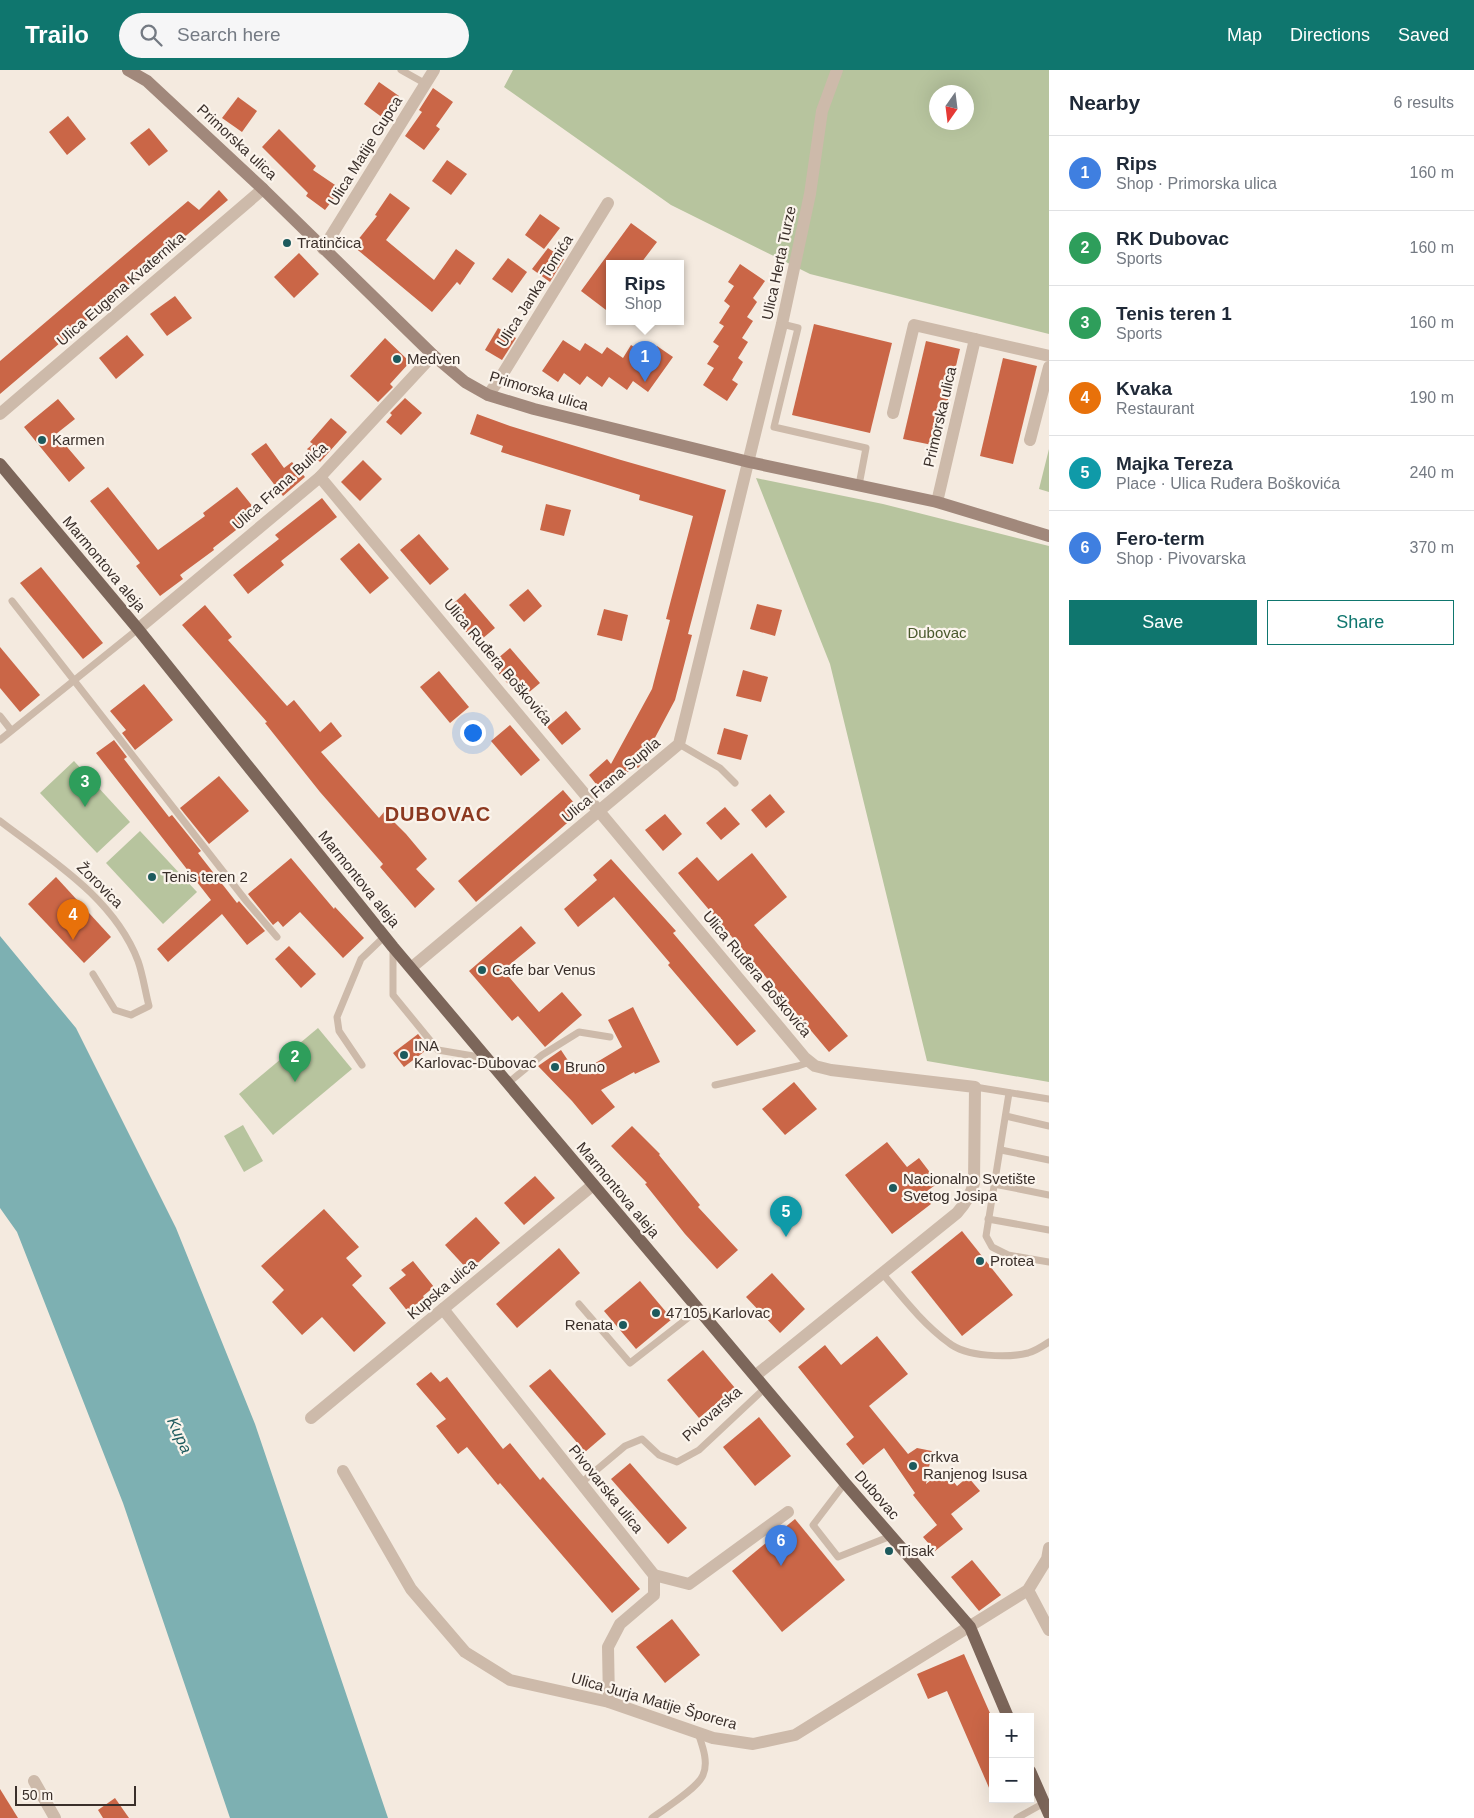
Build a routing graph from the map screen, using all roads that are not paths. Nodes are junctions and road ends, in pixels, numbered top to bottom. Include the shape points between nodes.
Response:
1 (128, 70) edge
2 (401, 70) edge
3 (434, 70) edge
4 (836, 70) edge
5 (426, 84) junction
6 (263, 188) junction
7 (608, 203) dead end
8 (323, 249) junction
9 (782, 324) junction
10 (975, 339) junction
11 (433, 355) junction
12 (1049, 356) edge
13 (1049, 367) edge
14 (488, 395) junction
15 (893, 413) dead end
16 (0, 414) edge
17 (1030, 440) dead end
18 (748, 462) junction
19 (0, 464) edge
20 (320, 477) junction
21 (858, 485) junction
22 (937, 502) junction
23 (1049, 536) edge
24 (12, 601) dead end
25 (138, 628) junction
26 (75, 681) junction
27 (0, 716) edge
28 (11, 730) junction
29 (0, 740) edge
30 (679, 744) junction
31 (735, 783) dead end
32 (600, 810) junction
33 (0, 821) edge
34 (385, 936) junction
35 (277, 937) dead end
36 (393, 947) junction
37 (411, 968) junction
38 (94, 974) dead end
39 (610, 1037) dead end
40 (487, 1058) junction
41 (810, 1062) junction
42 (362, 1065) dead end
43 (508, 1083) junction
44 (715, 1085) dead end
45 (975, 1087) junction
46 (1009, 1092) junction
47 (1049, 1099) edge
48 (1006, 1116) junction
49 (1049, 1126) edge
50 (1001, 1150) junction
51 (1049, 1160) edge
52 (994, 1184) junction
53 (593, 1185) junction
54 (1049, 1195) edge
55 (988, 1219) junction
56 (1049, 1230) edge
57 (1049, 1262) edge
58 (882, 1273) junction
59 (579, 1304) dead end
60 (443, 1309) junction
61 (698, 1310) junction
62 (1049, 1342) edge
63 (755, 1376) junction
64 (765, 1388) junction
65 (311, 1418) dead end
66 (343, 1471) dead end
67 (581, 1483) junction
68 (844, 1483) junction
69 (788, 1512) dead end
70 (891, 1536) junction
71 (1049, 1548) edge
72 (654, 1575) junction
73 (1028, 1590) junction
74 (970, 1627) junction
75 (1049, 1630) edge
76 (610, 1702) junction
77 (1006, 1713) edge
78 (698, 1732) junction
79 (1034, 1780) edge
80 (34, 1781) dead end
81 (1046, 1809) edge
82 (55, 1818) edge
83 (652, 1818) edge
84 (1017, 1818) edge

1 - 6 main road, Primorska ulica via 147,81
2 - 5 lane
3 - 5 street, Ulica Matije Gupca
4 - 9 street, Ulica Herta Turze via 822,111 810,194
5 - 8 street, Ulica Matije Gupca
6 - 8 main road, Primorska ulica
6 - 16 street, Ulica Eugena Kvaternika
7 - 14 street, Ulica Janka Tomića
8 - 11 main road, Primorska ulica
9 - 18 street, Ulica Herta Turze
9 - 21 lane via 798,328 774,427 866,448
10 - 12 street
10 - 15 street via 914,325
10 - 22 street, Primorska ulica
11 - 14 main road, Primorska ulica via 465,382
11 - 20 street, Ulica Frana Bulića
13 - 17 street
14 - 18 main road, Primorska ulica
18 - 21 main road, Primorska ulica
18 - 30 street, Ulica Frana Supila
19 - 25 main road, Marmontova aleja
20 - 25 street, Ulica Frana Bulića
20 - 32 street, Ulica Ruđera Boškovića
21 - 22 main road, Primorska ulica
22 - 23 main road, Primorska ulica
24 - 26 lane
25 - 26 lane
25 - 34 main road, Marmontova aleja
26 - 28 lane
26 - 35 lane
27 - 28 lane
28 - 29 lane
30 - 31 lane via 720,768
30 - 32 street, Ulica Frana Supila
32 - 37 street, Ulica Frana Supila
32 - 41 street, Ulica Ruđera Boškovića
33 - 38 lane, Žorovica via 71,874 117,921 138,961 149,1006 131,1015 115,1010
34 - 36 main road, Marmontova aleja
34 - 42 lane via 361,959 337,1017 339,1031
36 - 37 main road, Marmontova aleja
36 - 40 lane via 393,995 438,1050
37 - 40 main road, Marmontova aleja
39 - 43 lane via 579,1032 542,1055
40 - 43 main road, Marmontova aleja
41 - 44 lane
41 - 45 street via 831,1070
43 - 53 main road, Marmontova aleja
45 - 46 lane
45 - 58 street via 972,1193 957,1214
46 - 47 lane
46 - 48 lane
48 - 49 lane
48 - 50 lane
50 - 51 lane
50 - 52 lane
52 - 54 lane
52 - 55 lane
53 - 60 street, Kupska ulica
53 - 61 main road, Marmontova aleja
55 - 56 lane
55 - 57 lane via 986,1236 992,1247 1008,1255
58 - 62 lane via 918,1315 950,1345 992,1356 1029,1353
58 - 63 street
59 - 61 lane via 630,1363
60 - 65 street, Kupska ulica
60 - 67 street, Pivovarska ulica
61 - 63 main road, Dubovac
63 - 64 main road, Dubovac
64 - 67 lane, Pivovarska via 699,1450 677,1462 659,1455 642,1439 625,1446
64 - 68 main road, Dubovac
66 - 76 street, Ulica Jurja Matije Šporera via 411,1589 465,1652 510,1680
67 - 72 street, Pivovarska ulica
68 - 70 main road, Dubovac
68 - 70 lane via 813,1525 838,1557
69 - 72 street via 689,1584
70 - 74 main road, Dubovac
71 - 73 street via 1047,1559
72 - 76 street via 654,1595 620,1624 608,1647
73 - 74 street, Ulica Jurja Matije Šporera
73 - 75 street
74 - 77 main road, Dubovac
74 - 78 street, Ulica Jurja Matije Šporera via 795,1735 753,1744 713,1738
76 - 78 street, Ulica Jurja Matije Šporera
78 - 83 lane via 705,1757 703,1775 690,1790
79 - 81 main road
80 - 82 street
81 - 84 lane

